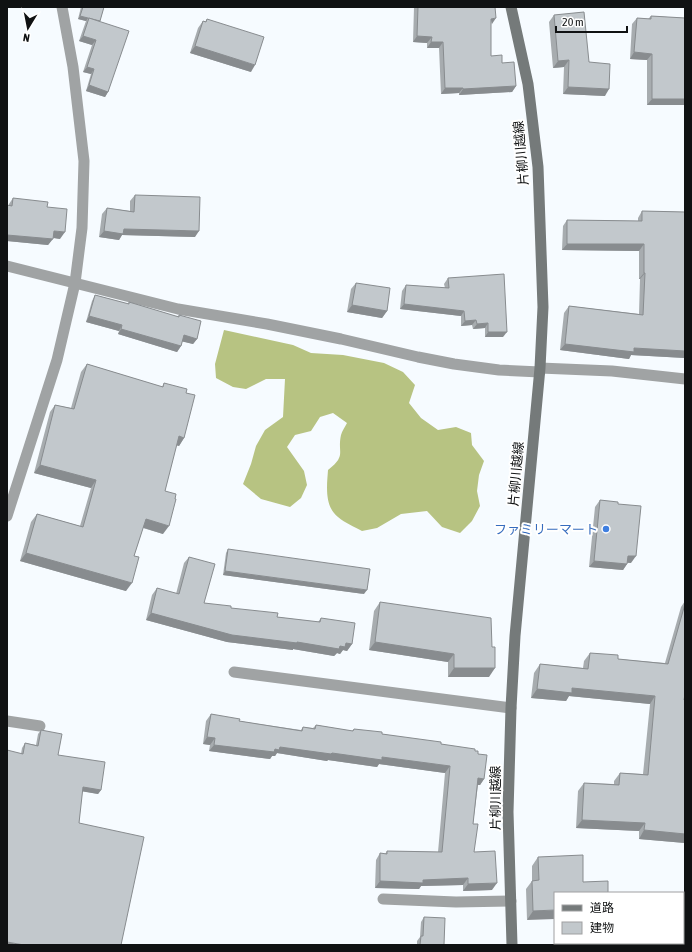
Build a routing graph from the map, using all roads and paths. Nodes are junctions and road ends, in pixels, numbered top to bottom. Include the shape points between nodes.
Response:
1 (62, 7) edge
2 (511, 7) edge
3 (7, 266) edge
4 (75, 283) junction
5 (540, 370) junction
6 (685, 379) edge
7 (7, 516) edge
8 (234, 672) dead end
9 (511, 708) junction
10 (7, 721) edge
11 (40, 726) dead end
12 (383, 899) dead end
13 (511, 901) junction
14 (512, 945) edge

1 - 4 street via 73,67 84,161 82,228
2 - 5 main road, 片柳川越線 via 528,84 538,167 543,307
3 - 4 street
4 - 5 street via 178,309 267,324 454,364 492,369
4 - 7 street via 57,360
5 - 6 street via 612,371
5 - 9 main road, 片柳川越線 via 514,636
8 - 9 street
9 - 13 main road, 片柳川越線 via 508,812
10 - 11 street
12 - 13 street
13 - 14 main road, 片柳川越線

